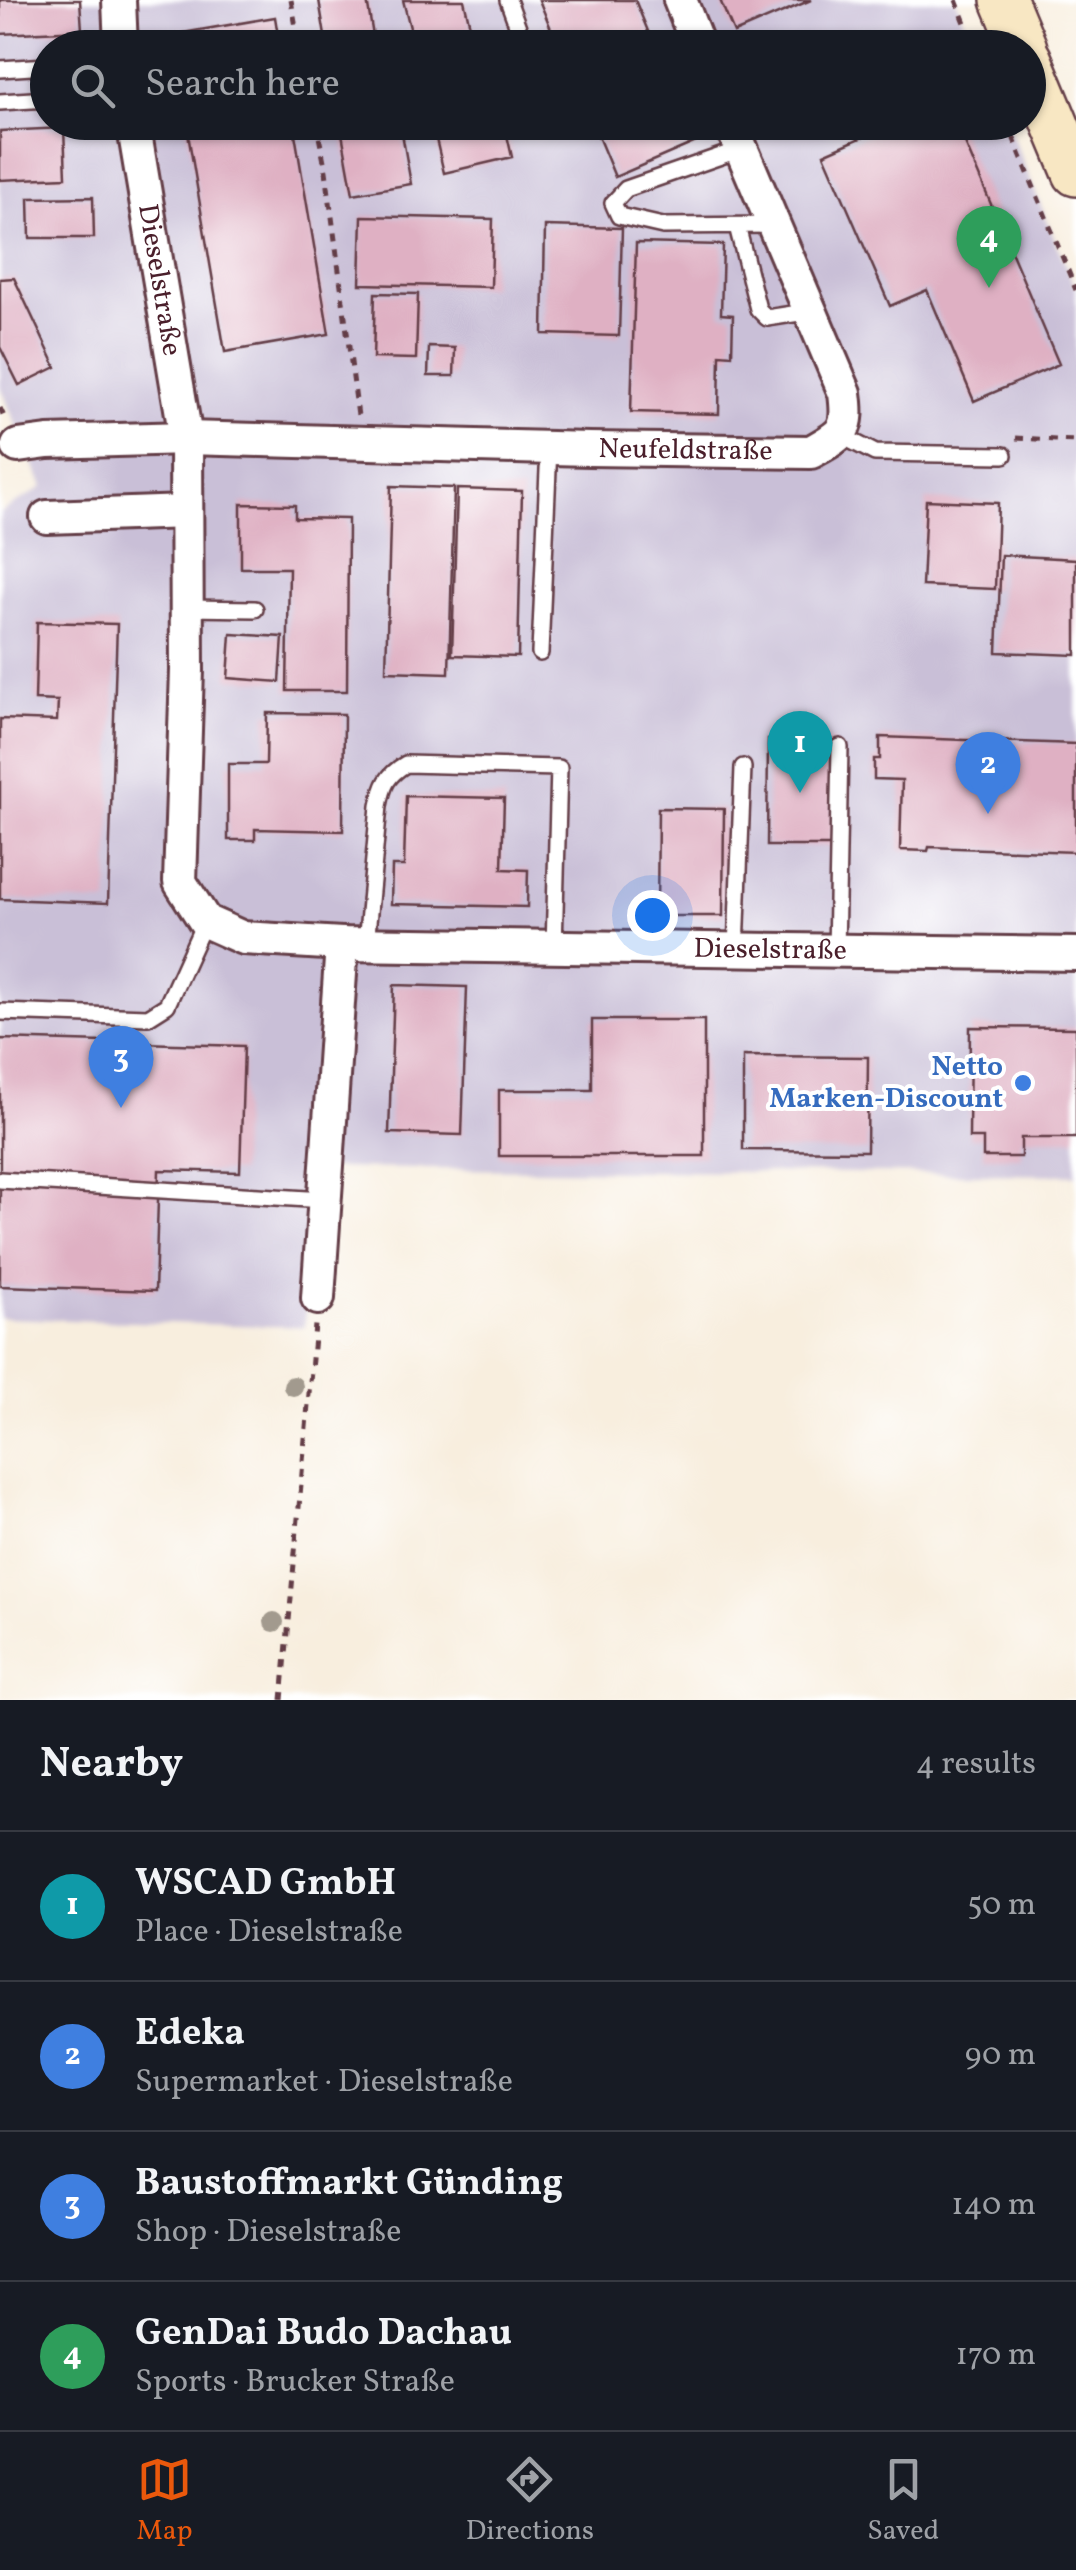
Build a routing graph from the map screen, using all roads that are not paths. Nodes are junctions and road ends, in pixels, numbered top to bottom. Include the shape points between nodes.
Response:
1 (119, 0) edge
2 (508, 0) edge
3 (680, 0) edge
4 (1004, 0) edge
5 (120, 30) edge
6 (519, 30) edge
7 (692, 30) edge
8 (1016, 30) edge
9 (30, 67) edge
10 (0, 69) edge
11 (30, 100) edge
12 (1046, 101) edge
13 (0, 102) edge
14 (136, 140) edge
15 (728, 140) edge
16 (738, 140) edge
17 (1076, 173) edge
18 (775, 225) junction
19 (737, 226) junction
20 (812, 311) junction
21 (840, 435) junction
22 (186, 438) junction
23 (18, 446) dead end
24 (549, 447) junction
25 (1004, 455) dead end
26 (186, 512) junction
27 (47, 517) dead end
28 (187, 608) junction
29 (255, 609) dead end
30 (540, 653) dead end
31 (840, 747) dead end
32 (743, 767) dead end
33 (205, 921) junction
34 (354, 944) junction
35 (554, 947) junction
36 (736, 950) junction
37 (836, 952) junction
38 (1076, 954) edge
39 (0, 1012) edge
40 (0, 1180) edge
41 (324, 1200) junction
42 (318, 1298) road end

1 - 5 street
2 - 6 lane
3 - 7 street
4 - 8 main road
9 - 10 lane
11 - 13 lane
12 - 17 main road
14 - 22 street, Dieselstraße
15 - 19 lane via 626,189 612,203 620,216 663,226
16 - 18 street
18 - 19 lane
18 - 20 street
19 - 20 lane via 758,309 767,318
20 - 21 street via 845,392 848,415
21 - 24 street, Neufeldstraße via 811,452
21 - 25 lane via 875,453
22 - 23 street
22 - 24 street, Neufeldstraße
22 - 26 street, Dieselstraße
24 - 30 lane
26 - 27 street
26 - 28 street, Dieselstraße
28 - 29 lane
28 - 33 street, Dieselstraße via 180,882
31 - 37 lane
32 - 36 lane
33 - 34 street, Dieselstraße via 243,938
33 - 39 lane via 166,1005 148,1017
34 - 35 street, Dieselstraße
34 - 35 lane via 383,788 406,764 559,768
34 - 41 street
35 - 36 street, Dieselstraße
36 - 37 street, Dieselstraße
37 - 38 street, Dieselstraße
40 - 41 lane
41 - 42 street

